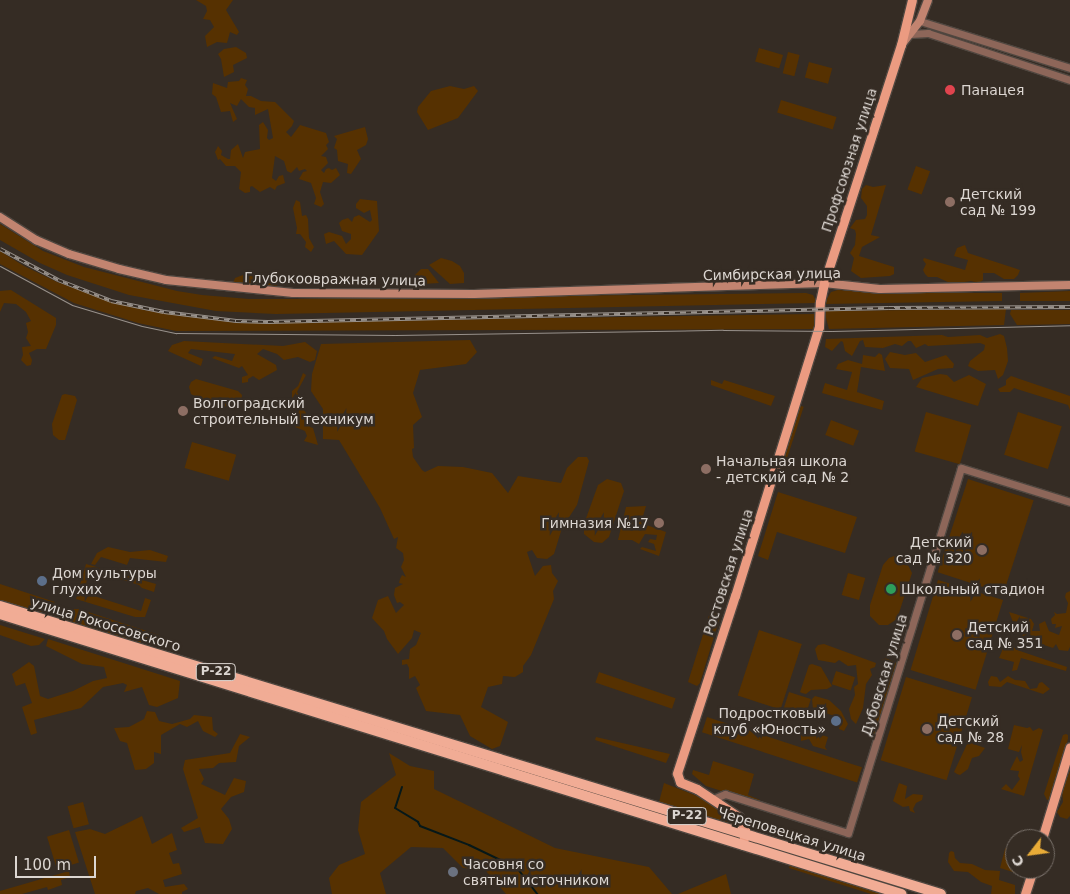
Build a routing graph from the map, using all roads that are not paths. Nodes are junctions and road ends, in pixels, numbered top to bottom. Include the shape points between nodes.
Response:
1 (912, 0) edge
2 (928, 0) edge
3 (920, 21) junction
4 (910, 34) junction
5 (900, 45) junction
6 (1070, 68) edge
7 (1070, 80) edge
8 (0, 217) edge
9 (824, 283) junction
10 (1070, 285) edge
11 (474, 294) joint
12 (1070, 502) edge
13 (0, 606) edge
14 (0, 614) edge
15 (431, 743) junction
16 (1070, 747) edge
17 (713, 799) junction
18 (1045, 829) edge
19 (744, 839) junction
20 (1030, 879) edge
21 (901, 894) edge
22 (941, 894) edge
23 (1025, 894) edge

1 - 5 main road, Профсоюзная улица
2 - 3 main road, Профсоюзная улица
3 - 4 main road, Профсоюзная улица
3 - 6 street
4 - 5 main road, Профсоюзная улица
4 - 7 street via 928,33
5 - 9 main road, Профсоюзная улица
8 - 11 main road, Глубокоовражная улица via 36,240 69,254 166,280 293,293
9 - 10 main road, Симбирская улица via 880,289
9 - 11 main road, Симбирская улица
9 - 17 main road, Ростовская улица via 819,327 740,582 676,773 680,782
12 - 17 street, Дубовская улица via 961,468 848,832 725,794
13 - 15 highway, улица Рокоссовского / Р-22
14 - 15 highway, улица Рокоссовского / Р-22
15 - 19 highway, Череповецкая улица / Р-22
16 - 18 main road
17 - 19 main road, Ростовская улица via 739,817 744,824
19 - 21 highway, Череповецкая улица / Р-22
19 - 22 highway, Череповецкая улица / Р-22
20 - 23 main road

